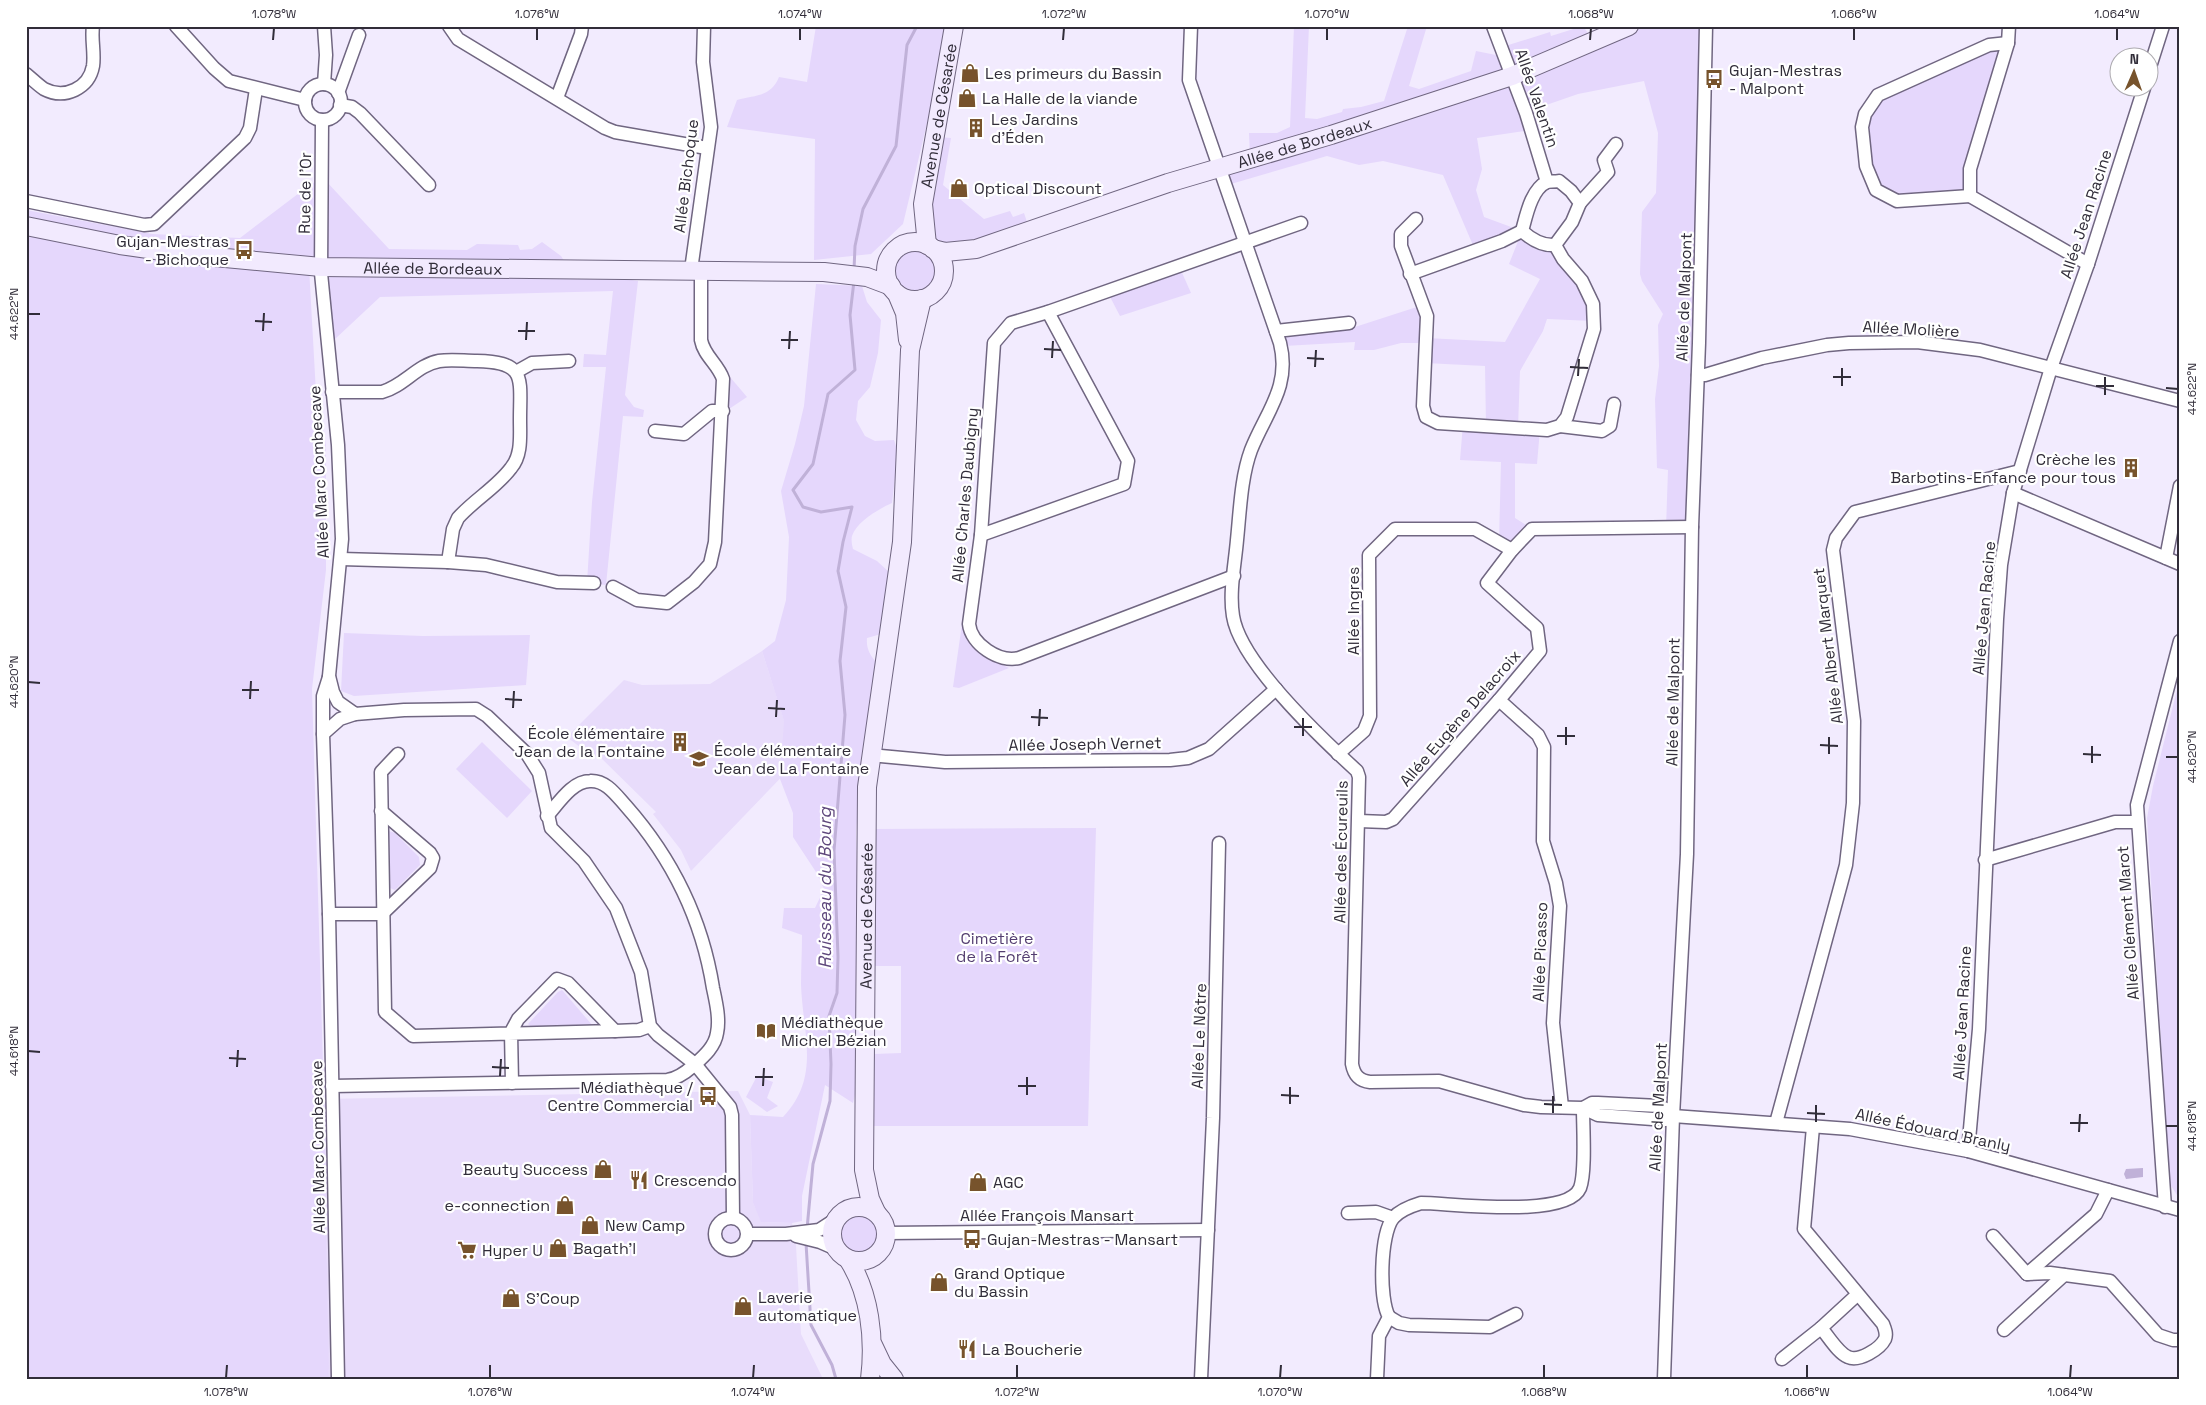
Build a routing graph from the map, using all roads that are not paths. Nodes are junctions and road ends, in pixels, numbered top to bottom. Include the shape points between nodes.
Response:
1 (93, 26) edge
2 (176, 26) edge
3 (324, 26) edge
4 (449, 26) edge
5 (582, 26) edge
6 (704, 26) edge
7 (954, 26) edge
8 (1191, 26) edge
9 (1493, 26) edge
10 (1629, 26) edge
11 (1706, 26) edge
12 (2010, 26) edge
13 (2163, 26) edge
14 (358, 35) dead end
15 (2008, 43) junction
16 (2156, 48) edge
17 (26, 74) edge
18 (1512, 76) junction
19 (324, 84) junction
20 (256, 89) junction
21 (557, 98) junction
22 (2141, 98) edge
23 (339, 99) junction
24 (305, 100) junction
25 (322, 120) junction
26 (1616, 144) dead end
27 (707, 148) junction
28 (1218, 168) junction
29 (1547, 182) junction
30 (429, 185) dead end
31 (1970, 196) junction
32 (26, 201) edge
33 (1580, 203) junction
34 (923, 204) junction
35 (1416, 219) dead end
36 (1301, 223) dead end
37 (26, 226) edge
38 (1522, 231) junction
39 (1245, 244) junction
40 (902, 245) junction
41 (1555, 245) junction
42 (930, 247) junction
43 (976, 249) junction
44 (890, 258) junction
45 (2088, 264) junction
46 (321, 267) junction
47 (696, 270) junction
48 (864, 271) junction
49 (1410, 274) junction
50 (942, 280) junction
51 (894, 290) junction
52 (922, 299) junction
53 (1048, 312) junction
54 (1348, 323) dead end
55 (1276, 331) junction
56 (910, 350) junction
57 (569, 361) dead end
58 (2051, 368) junction
59 (516, 372) junction
60 (1698, 375) junction
61 (332, 392) junction
62 (2179, 397) edge
63 (1614, 404) dead end
64 (723, 411) junction
65 (1560, 426) junction
66 (655, 431) dead end
67 (2020, 470) junction
68 (2180, 486) edge
69 (2013, 493) junction
70 (1692, 527) junction
71 (981, 535) junction
72 (1512, 550) junction
73 (2166, 558) junction
74 (341, 559) junction
75 (448, 562) junction
76 (2180, 564) edge
77 (1234, 576) junction
78 (594, 583) dead end
79 (612, 587) dead end
80 (2180, 641) edge
81 (330, 676) junction
82 (1276, 689) junction
83 (1499, 700) junction
84 (355, 714) junction
85 (323, 734) junction
86 (398, 754) dead end
87 (1338, 754) junction
88 (870, 755) junction
89 (382, 811) junction
90 (1360, 821) junction
91 (549, 822) junction
92 (2137, 822) junction
93 (1219, 842) dead end
94 (1985, 860) junction
95 (329, 914) junction
96 (382, 914) junction
97 (650, 1026) junction
98 (616, 1031) junction
99 (511, 1032) junction
100 (695, 1064) junction
101 (512, 1083) junction
102 (332, 1086) junction
103 (1562, 1107) junction
104 (1583, 1108) junction
105 (1673, 1116) junction
106 (1776, 1124) junction
107 (1813, 1127) junction
108 (1968, 1151) junction
109 (864, 1170) junction
110 (2108, 1190) junction
111 (2165, 1207) junction
112 (2180, 1210) edge
113 (876, 1212) junction
114 (1348, 1213) dead end
115 (842, 1214) junction
116 (734, 1218) junction
117 (1393, 1218) junction
118 (1208, 1230) junction
119 (886, 1233) junction
120 (748, 1234) junction
121 (819, 1236) junction
122 (1993, 1236) dead end
123 (842, 1254) junction
124 (872, 1257) junction
125 (2027, 1274) junction
126 (2064, 1275) junction
127 (864, 1289) junction
128 (1858, 1294) junction
129 (1516, 1314) dead end
130 (1389, 1317) junction
131 (1821, 1328) junction
132 (2004, 1330) dead end
133 (2180, 1340) edge
134 (872, 1345) junction
135 (1782, 1359) dead end
136 (338, 1379) edge
137 (870, 1379) edge
138 (894, 1379) edge
139 (1201, 1379) edge
140 (1377, 1379) edge
141 (1664, 1379) edge

1 - 17 street via 93,66 89,76 76,90 62,94 46,90
2 - 20 street via 224,77
3 - 19 street
4 - 21 street via 458,39
5 - 21 street
6 - 27 street, Allée Bichoque via 703,62 711,127
7 - 34 main road, Avenue de Césarée
8 - 28 street, Allée des Écureuils via 1190,80
9 - 18 street, Allée Valentin
10 - 18 main road, Allée de Bordeaux
11 - 60 street, Allée de Malpont
12 - 15 street
13 - 16 street
14 - 23 street
15 - 31 street via 1970,169
15 - 31 street via 1989,45 1878,95 1865,114 1862,127 1866,166 1876,190 1897,202
18 - 28 main road, Allée de Bordeaux
18 - 29 street, Allée Valentin
19 - 23 street via 332,86
19 - 24 street via 313,87
20 - 24 street
20 - 32 street via 250,128 245,138 154,224 144,225
21 - 27 street via 615,132
22 - 45 street, Allée Jean Racine
23 - 25 street via 334,116
23 - 30 street via 360,113
24 - 25 street via 308,112
25 - 46 street, Rue de l'Or
26 - 33 street via 1604,160 1608,172
27 - 47 street, Allée Bichoque
28 - 39 street, Allée des Écureuils
28 - 43 main road, Allée de Bordeaux
29 - 33 street via 1558,181
29 - 38 street via 1538,188
31 - 45 street
33 - 41 street via 1572,222
34 - 40 main road, Avenue de Césarée
34 - 42 main road, Avenue de Césarée
35 - 49 street via 1401,234 1401,246
36 - 39 street
37 - 46 main road, Allée de Bordeaux via 183,254
38 - 41 street via 1546,246
38 - 49 street
39 - 53 street, Allée Charles Daubigny
39 - 55 street, Allée des Écureuils
40 - 42 main road via 910,243
40 - 44 main road
41 - 65 street via 1562,259 1582,281 1593,304 1594,321 1567,417
42 - 43 main road, Allée de Bordeaux via 945,252
42 - 50 main road via 943,263
43 - 50 main road, Allée de Bordeaux
44 - 48 main road, Allée de Bordeaux
44 - 51 main road via 886,272
45 - 58 street, Allée Jean Racine
46 - 47 main road, Allée de Bordeaux
46 - 61 street, Allée Marc Combecave
47 - 48 main road, Allée de Bordeaux
47 - 64 street, Allée Bichoque via 701,340 704,351 718,367 723,379
48 - 51 main road, Allée de Bordeaux
49 - 65 street via 1427,316 1423,406 1426,417 1446,423 1547,430
50 - 52 main road via 938,289
51 - 52 main road via 914,300
51 - 56 main road via 904,313
52 - 56 main road
53 - 71 street, Allée Charles Daubigny via 1011,323 994,343
53 - 71 street via 1128,461 1124,484
54 - 55 street
55 - 77 street, Allée des Écureuils via 1282,349 1283,372 1278,395 1249,457
56 - 88 main road, Avenue de Césarée via 902,542
57 - 59 street via 532,363
58 - 60 street, Allée Molière via 1980,350 1917,342 1849,343 1762,358
58 - 62 street, Allée Molière
58 - 67 street, Allée Jean Racine
59 - 61 street via 498,361 441,361 426,366 390,390
59 - 75 street via 520,387 518,454 512,468 458,518 451,536
60 - 70 street, Allée de Malpont
61 - 74 street, Allée Marc Combecave via 338,445
63 - 65 street via 1610,426 1602,431
64 - 66 street via 712,411 684,434
64 - 79 street, Allée Bichoque via 715,542 710,564 694,582 667,603 637,600
67 - 69 street, Allée Jean Racine
67 - 106 street, Allée Albert Marquet via 1855,512 1836,538 1833,550 1854,721 1853,803 1844,875
68 - 73 street
69 - 73 street
69 - 94 street, Allée Jean Racine via 2000,584
70 - 72 street, Allée Eugène Delacroix via 1532,529
70 - 105 street, Allée de Malpont via 1687,854
71 - 77 street, Allée Charles Daubigny via 970,631 978,642 997,656 1010,660
72 - 83 street, Allée Eugène Delacroix via 1487,582 1537,628 1540,650
72 - 87 street, Allée Ingres via 1475,529 1395,529 1369,555 1370,716 1364,731
73 - 76 street
74 - 75 street
74 - 81 street, Allée Marc Combecave
75 - 78 street via 486,565 557,582
77 - 82 street, Allée des Écureuils via 1232,610 1235,623 1247,650
80 - 92 street, Allée Clément Marot via 2137,805
81 - 84 street, Allée Marc Combecave via 338,702
81 - 85 street, Allée Marc Combecave via 323,696
82 - 87 street, Allée des Écureuils
82 - 88 street, Allée Joseph Vernet via 1209,749 1188,758 945,762
83 - 90 street, Allée Eugène Delacroix via 1393,819 1386,822
83 - 103 street, Allée Picasso via 1538,735 1544,747 1543,841 1560,906 1553,1023
84 - 85 street via 340,718
84 - 91 street via 458,708 482,712 527,754 537,768
85 - 95 street, Allée Marc Combecave
86 - 89 street via 381,772
87 - 90 street, Allée des Écureuils via 1359,774
88 - 109 main road, Avenue de Césarée via 866,814
89 - 96 street
89 - 96 street via 432,858 430,868
90 - 103 street, Allée des Écureuils via 1352,1064 1356,1076 1365,1082 1439,1081 1524,1105
91 - 97 street via 584,861 616,908 641,972
91 - 100 street via 580,783 591,780 601,783 613,791 631,812 669,864 699,930 715,999 717,1034 711,1048
92 - 94 street via 2114,822
92 - 111 street, Allée Clément Marot
93 - 118 street, Allée Le Nôtre
94 - 108 street, Allée Jean Racine via 1979,1029
95 - 96 street
95 - 102 street, Allée Marc Combecave
96 - 99 street via 385,1012 413,1036
97 - 98 street
97 - 100 street
98 - 99 street
98 - 99 street via 568,983 557,979 518,1019
99 - 101 street
100 - 101 street via 678,1077 667,1080
100 - 116 street via 726,1101 732,1115
101 - 102 street
102 - 136 street, Allée Marc Combecave
103 - 104 street, Allée des Écureuils
104 - 105 street, Allée des Écureuils via 1598,1115 1666,1120
104 - 117 street via 1582,1180 1578,1192 1568,1200 1552,1205 1526,1206 1421,1204
105 - 106 street, Allée Édouard Branly
105 - 141 street, Allée de Malpont
106 - 107 street, Allée Édouard Branly
107 - 108 street, Allée Édouard Branly via 1850,1129
107 - 128 street via 1804,1229
108 - 110 street, Allée Édouard Branly
109 - 113 main road, Avenue de Césarée
109 - 115 main road, Avenue de Césarée
110 - 111 street, Allée Édouard Branly
110 - 125 street via 2096,1214
111 - 112 street, Allée Édouard Branly
113 - 115 main road via 860,1206
113 - 119 main road
114 - 117 street via 1376,1212
115 - 121 street
115 - 123 main road via 832,1234
116 - 120 street via 742,1221
116 - 120 street via 722,1220 716,1229 719,1244 728,1250 738,1249
117 - 130 street via 1384,1245 1384,1299
118 - 119 street, Allée François Mansart
118 - 139 street, Allée Le Nôtre
119 - 124 main road via 883,1247
120 - 121 street
121 - 123 street
122 - 125 street
123 - 124 main road via 856,1261
123 - 127 main road
124 - 127 main road
125 - 126 street
126 - 132 street
126 - 133 street via 2110,1281 2158,1336
127 - 134 main road
128 - 131 street
128 - 131 street via 1883,1324 1884,1340 1864,1358 1854,1359 1846,1357
129 - 130 street via 1490,1327 1409,1325
130 - 140 street via 1379,1336
131 - 135 street
134 - 137 main road
134 - 138 main road

